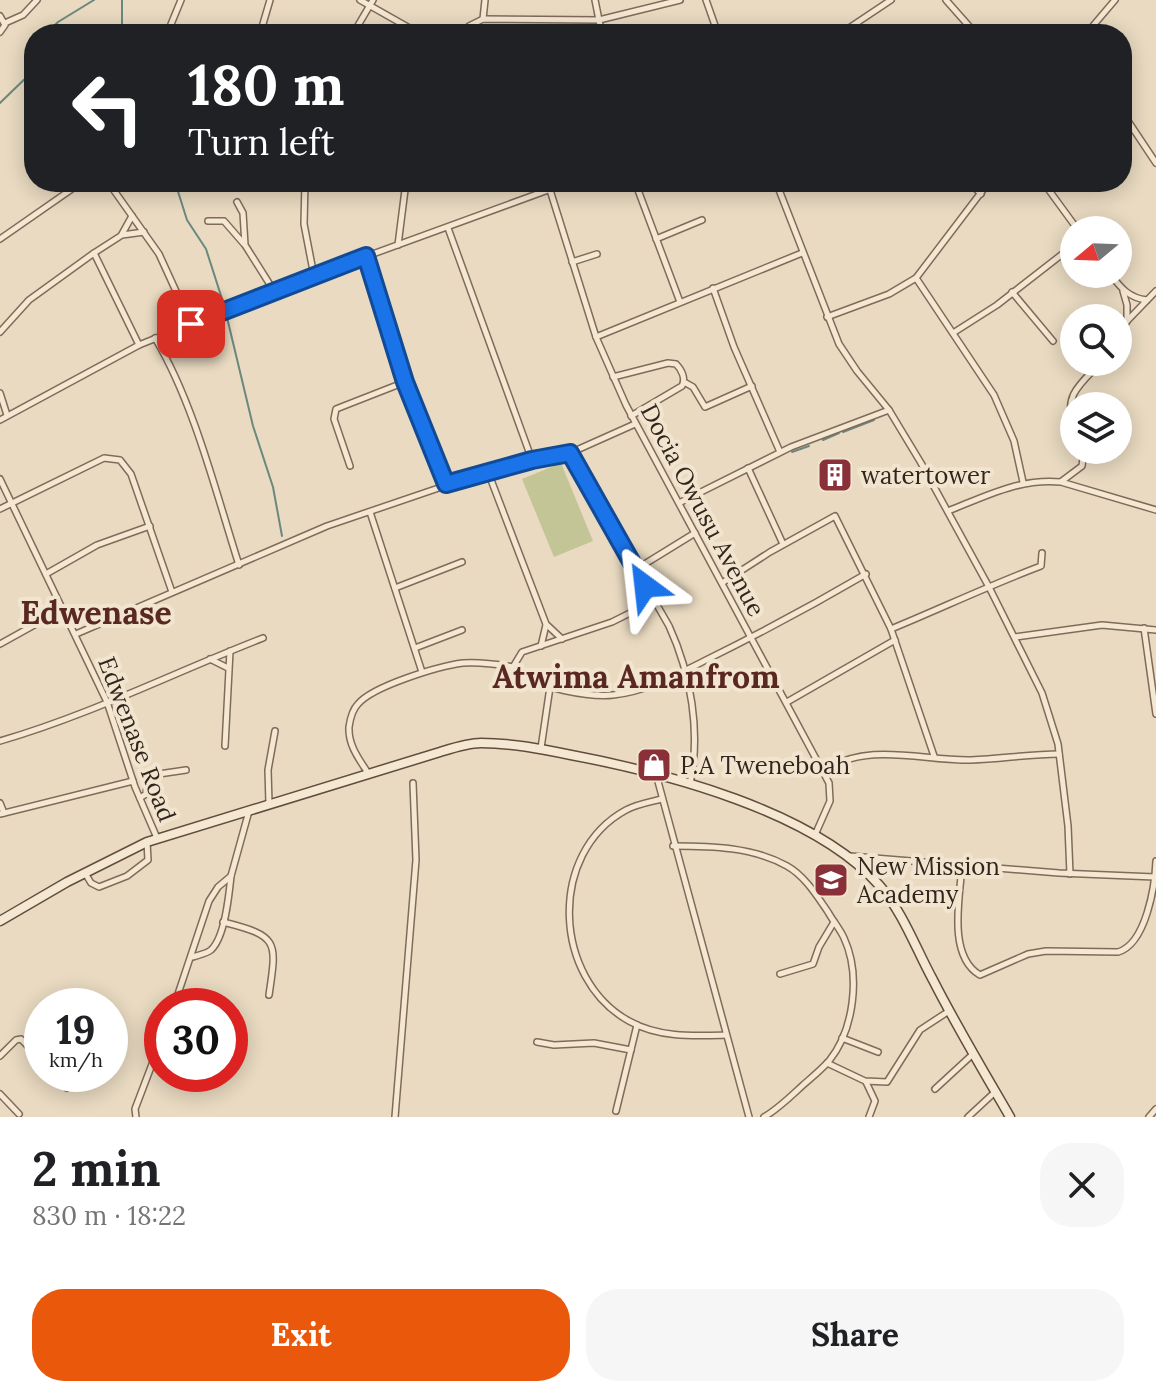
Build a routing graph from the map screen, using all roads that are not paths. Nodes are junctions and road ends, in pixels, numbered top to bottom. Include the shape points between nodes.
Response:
1 (37, 0) edge
2 (181, 0) edge
3 (270, 0) edge
4 (360, 0) edge
5 (485, 0) edge
6 (595, 0) edge
7 (680, 0) edge
8 (706, 0) edge
9 (875, 0) edge
10 (891, 0) edge
11 (946, 0) edge
12 (1115, 0) edge
13 (372, 2) edge
14 (879, 7) junction
15 (0, 16) edge
16 (483, 19) junction
17 (599, 20) junction
18 (5, 23) junction
19 (171, 24) edge
20 (263, 24) edge
21 (359, 24) edge
22 (405, 24) edge
23 (473, 24) edge
24 (599, 24) edge
25 (714, 24) edge
26 (854, 24) edge
27 (967, 24) edge
28 (1095, 24) edge
29 (0, 32) edge
30 (1132, 127) edge
31 (1156, 163) edge
32 (68, 192) edge
33 (115, 192) edge
34 (305, 192) edge
35 (405, 192) edge
36 (545, 192) edge
37 (551, 192) edge
38 (639, 192) edge
39 (780, 192) edge
40 (1050, 192) edge
41 (981, 194) edge
42 (237, 202) dead end
43 (132, 216) junction
44 (1068, 216) edge
45 (702, 220) dead end
46 (208, 221) dead end
47 (448, 228) junction
48 (144, 232) junction
49 (122, 235) junction
50 (0, 239) edge
51 (656, 239) junction
52 (245, 245) junction
53 (398, 245) junction
54 (803, 252) junction
55 (94, 253) junction
56 (597, 254) dead end
57 (366, 256) junction
58 (1060, 256) edge
59 (572, 262) junction
60 (314, 276) junction
61 (916, 278) junction
62 (713, 288) junction
63 (1123, 290) joint
64 (274, 291) junction
65 (1156, 291) edge
66 (1012, 292) junction
67 (1148, 300) junction
68 (680, 302) junction
69 (1127, 304) edge
70 (1132, 316) edge
71 (827, 317) junction
72 (191, 324) junction
73 (0, 332) edge
74 (953, 333) junction
75 (596, 337) junction
76 (155, 338) junction
77 (1053, 341) dead end
78 (139, 345) junction
79 (1089, 376) edge
80 (613, 377) junction
81 (405, 382) junction
82 (684, 382) junction
83 (752, 386) junction
84 (1075, 392) edge
85 (0, 393) edge
86 (889, 410) junction
87 (7, 416) junction
88 (631, 416) junction
89 (0, 420) edge
90 (635, 424) junction
91 (780, 452) junction
92 (570, 453) junction
93 (532, 460) junction
94 (1082, 464) edge
95 (350, 466) dead end
96 (748, 468) junction
97 (488, 472) junction
98 (0, 479) edge
99 (1023, 482) junction
100 (1061, 482) junction
101 (446, 484) junction
102 (679, 503) junction
103 (12, 504) junction
104 (0, 509) edge
105 (1156, 510) edge
106 (948, 511) junction
107 (370, 512) junction
108 (150, 526) junction
109 (695, 533) junction
110 (783, 544) junction
111 (1042, 553) dead end
112 (462, 562) dead end
113 (239, 565) junction
114 (635, 570) junction
115 (46, 574) junction
116 (866, 574) junction
117 (722, 583) junction
118 (989, 587) junction
119 (395, 588) junction
120 (172, 592) junction
121 (654, 601) junction
122 (63, 609) junction
123 (546, 624) junction
124 (1144, 628) junction
125 (891, 629) junction
126 (462, 630) dead end
127 (1156, 630) edge
128 (76, 634) junction
129 (752, 637) junction
130 (1015, 637) junction
131 (263, 638) dead end
132 (562, 639) junction
133 (895, 640) junction
134 (0, 644) edge
135 (541, 646) junction
136 (415, 648) junction
137 (230, 651) junction
138 (209, 658) junction
139 (513, 667) junction
140 (228, 668) junction
141 (685, 670) junction
142 (422, 672) junction
143 (550, 686) junction
144 (107, 702) junction
145 (787, 702) junction
146 (1156, 714) edge
147 (275, 731) dead end
148 (0, 741) edge
149 (225, 746) dead end
150 (541, 749) junction
151 (1059, 754) junction
152 (934, 756) junction
153 (186, 770) dead end
154 (824, 771) junction
155 (368, 773) junction
156 (656, 774) junction
157 (133, 781) junction
158 (413, 783) dead end
159 (689, 785) junction
160 (140, 798) junction
161 (662, 799) junction
162 (0, 803) edge
163 (269, 804) junction
164 (250, 810) junction
165 (2, 814) edge
166 (815, 835) junction
167 (157, 838) junction
168 (147, 842) junction
169 (673, 846) junction
170 (847, 856) junction
171 (1156, 861) edge
172 (962, 866) junction
173 (85, 872) junction
174 (1070, 874) junction
175 (231, 876) junction
176 (1156, 877) edge
177 (1154, 892) edge
178 (0, 921) edge
179 (223, 922) junction
180 (834, 922) junction
181 (192, 958) junction
182 (780, 974) dead end
183 (181, 988) edge
184 (269, 995) dead end
185 (949, 1011) junction
186 (637, 1025) junction
187 (726, 1035) junction
188 (842, 1038) junction
189 (24, 1042) edge
190 (537, 1042) dead end
191 (631, 1050) junction
192 (878, 1052) dead end
193 (973, 1054) junction
194 (0, 1056) edge
195 (827, 1063) junction
196 (865, 1081) junction
197 (144, 1085) edge
198 (935, 1089) dead end
199 (995, 1092) junction
200 (0, 1094) edge
201 (1156, 1109) edge
202 (616, 1111) dead end
203 (19, 1114) dead end
204 (136, 1117) edge
205 (395, 1117) edge
206 (749, 1117) edge
207 (764, 1117) edge
208 (869, 1117) edge
209 (968, 1117) edge
210 (1010, 1117) edge
211 (1149, 1117) edge

1 - 18 street via 23,15
2 - 19 street
3 - 20 street
4 - 13 street
5 - 16 street
6 - 17 street
7 - 17 street
8 - 25 street
9 - 14 street
10 - 14 street
11 - 27 street
12 - 28 street
13 - 21 street
13 - 22 street
14 - 26 street
15 - 18 street
16 - 17 street
16 - 23 street
17 - 24 street
18 - 29 street
30 - 31 street
32 - 50 street
33 - 43 street
34 - 60 street via 304,224
35 - 53 street
36 - 47 street
37 - 59 street, Docia Owusu Avenue
38 - 51 street
39 - 54 street
40 - 44 street
41 - 61 street
42 - 52 street
43 - 48 street
43 - 49 street
45 - 51 street
46 - 52 street via 224,221
47 - 53 street
47 - 93 street
48 - 49 street
48 - 72 street
49 - 55 street
51 - 68 street
52 - 64 street
53 - 57 street
54 - 62 street
54 - 71 street
55 - 73 street via 29,300
55 - 78 street
56 - 59 street
57 - 60 street
57 - 81 street
58 - 66 street
59 - 75 street, Docia Owusu Avenue
60 - 64 street
61 - 71 street
61 - 74 street
62 - 68 street
62 - 83 street
63 - 67 street
63 - 69 street
64 - 72 street
65 - 67 street
66 - 74 street
66 - 77 street
67 - 70 street
68 - 75 street
71 - 86 street via 857,371
72 - 76 street
74 - 99 street via 1002,410
75 - 80 street, Docia Owusu Avenue
76 - 78 street
76 - 113 street via 189,416
78 - 87 street
79 - 84 street
80 - 82 street via 672,363
80 - 88 street, Docia Owusu Avenue
81 - 95 street via 336,409 334,419
81 - 101 street
82 - 83 street via 705,407
82 - 88 street
83 - 91 street
85 - 87 street
86 - 91 street
86 - 106 street
87 - 89 street
88 - 90 street, Docia Owusu Avenue
90 - 92 street
90 - 102 street, Docia Owusu Avenue
91 - 96 street
92 - 93 street
92 - 114 street
93 - 97 street
94 - 100 street
96 - 102 street
96 - 110 street
97 - 101 street
97 - 123 street
98 - 103 street, Edwenase Road
99 - 100 street
99 - 106 street
100 - 105 street
101 - 107 street
102 - 109 street, Docia Owusu Avenue
103 - 104 street
103 - 108 street via 104,458 117,458 131,474
103 - 115 street, Edwenase Road
106 - 118 street
107 - 113 street
107 - 119 street
108 - 115 street via 97,545
108 - 120 street
109 - 114 street
109 - 117 street, Docia Owusu Avenue
110 - 116 street via 834,515
110 - 117 street
111 - 118 street via 1041,566
112 - 119 street
113 - 120 street
114 - 121 street
115 - 122 street, Edwenase Road
116 - 125 street
116 - 129 street
117 - 129 street, Docia Owusu Avenue
118 - 125 street
118 - 130 street
119 - 136 street
120 - 128 street
121 - 132 street
121 - 141 street via 674,635
122 - 128 street, Edwenase Road
122 - 134 street
123 - 132 street
123 - 135 street
124 - 127 street
124 - 130 street via 1102,625
124 - 146 street
125 - 133 street
126 - 136 street
128 - 144 street, Edwenase Road
129 - 141 street
129 - 145 street, Docia Owusu Avenue
130 - 151 street via 1048,709
131 - 137 street
132 - 135 street
133 - 145 street
133 - 152 street
135 - 139 street via 521,653
136 - 142 street
137 - 138 street
137 - 140 street
138 - 140 street
138 - 144 street
139 - 142 street via 481,662
139 - 143 street via 517,677
140 - 149 street
141 - 143 street via 612,695
141 - 159 street via 695,735
142 - 155 street via 356,705 350,740
143 - 150 street
144 - 148 street
144 - 157 street, Edwenase Road
145 - 154 street, Docia Owusu Avenue
147 - 163 street via 267,777
150 - 155 street via 474,743
150 - 156 street
151 - 152 street via 967,760
151 - 174 street
152 - 154 street via 849,758
153 - 160 street via 152,775
154 - 166 street, Docia Owusu Avenue via 831,796
155 - 163 street
156 - 159 street
156 - 161 street
157 - 160 street, Edwenase Road
157 - 165 street
158 - 205 street via 416,860
159 - 166 street
160 - 167 street, Edwenase Road
161 - 169 street
161 - 186 street via 628,809 602,828 575,870 570,896 572,941 582,967 606,1004
162 - 165 street
163 - 164 street
164 - 167 street
164 - 175 street
166 - 170 street
167 - 168 street
168 - 173 street
168 - 173 street via 145,863 119,880 96,887
169 - 180 street via 737,850 780,863 804,880
169 - 187 street
170 - 172 street
170 - 185 street via 894,906
171 - 176 street
172 - 174 street
172 - 177 street via 956,929 963,952 980,975 1028,954 1123,951 1131,946
173 - 178 street
174 - 176 street
175 - 179 street
175 - 181 street via 213,893
176 - 177 street
179 - 181 street via 212,949
179 - 184 street via 260,933 272,946
180 - 182 street via 813,964
180 - 188 street via 848,948 853,988
181 - 183 street
185 - 193 street
185 - 196 street via 920,1030 889,1081
186 - 187 street via 674,1035
186 - 191 street
187 - 206 street
188 - 192 street
188 - 195 street
189 - 194 street via 16,1040
190 - 191 street
191 - 202 street
193 - 198 street
193 - 199 street
195 - 196 street
195 - 207 street
196 - 208 street via 875,1101
197 - 204 street
199 - 209 street
199 - 210 street
200 - 203 street
201 - 211 street

